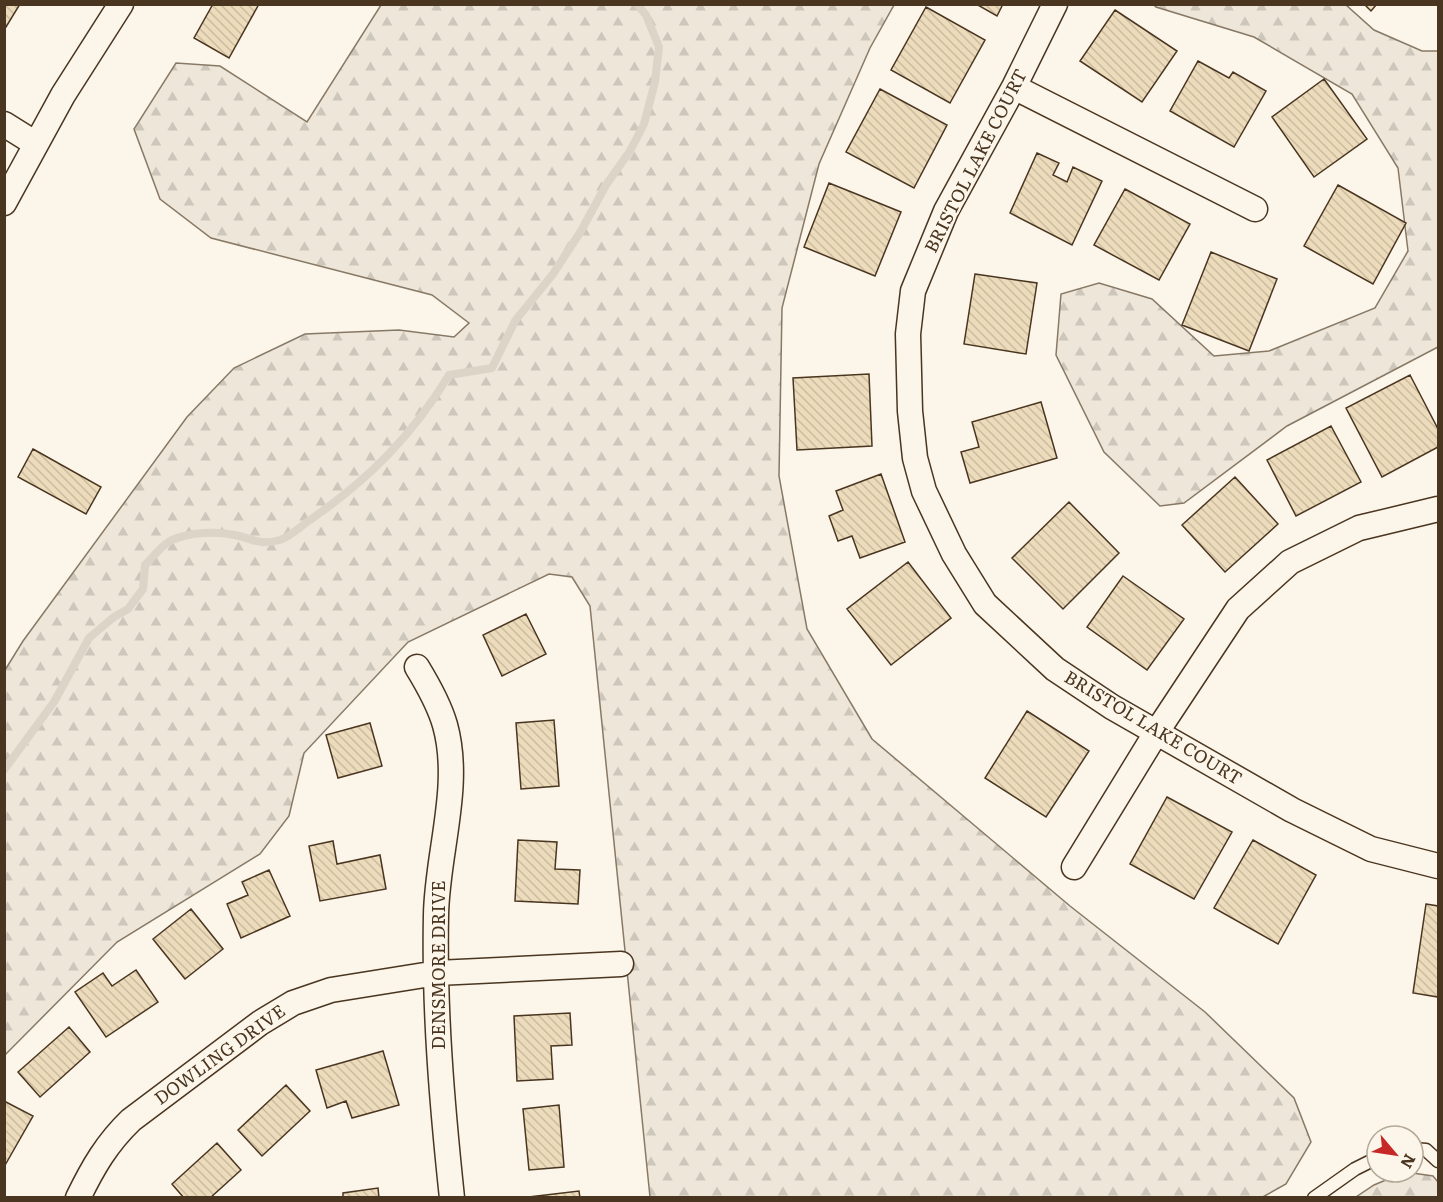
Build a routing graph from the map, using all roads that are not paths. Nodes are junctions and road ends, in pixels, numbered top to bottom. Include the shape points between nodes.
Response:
1 (121, 4) edge
2 (1055, 4) edge
3 (1014, 87) junction
4 (4, 124) edge
5 (36, 144) junction
6 (4, 203) edge
7 (1255, 209) dead end
8 (1438, 509) edge
9 (417, 667) dead end
10 (1156, 733) junction
11 (1438, 866) edge
12 (1074, 867) dead end
13 (621, 964) dead end
14 (437, 973) junction
15 (1425, 1150) edge
16 (1438, 1161) edge
17 (1365, 1164) edge
18 (78, 1197) edge
19 (452, 1197) edge
20 (1314, 1197) edge

1 - 5 street
2 - 3 street, BRISTOL LAKE COURT
3 - 7 street
3 - 10 street, BRISTOL LAKE COURT via 946,212 913,291 908,334 915,458 924,491 954,554 985,604 1055,669
4 - 5 street
5 - 6 street
8 - 10 street via 1359,528 1290,562 1238,609
9 - 14 street, DENSMORE DRIVE via 432,691 445,725 450,761 436,914
10 - 11 street, BRISTOL LAKE COURT via 1292,810 1371,849
10 - 12 street
13 - 14 street, DOWLING DRIVE
14 - 18 street, DOWLING DRIVE via 331,990 293,1003 260,1023 124,1126 94,1164
14 - 19 street, DENSMORE DRIVE via 437,1026
15 - 16 lane
17 - 20 lane

